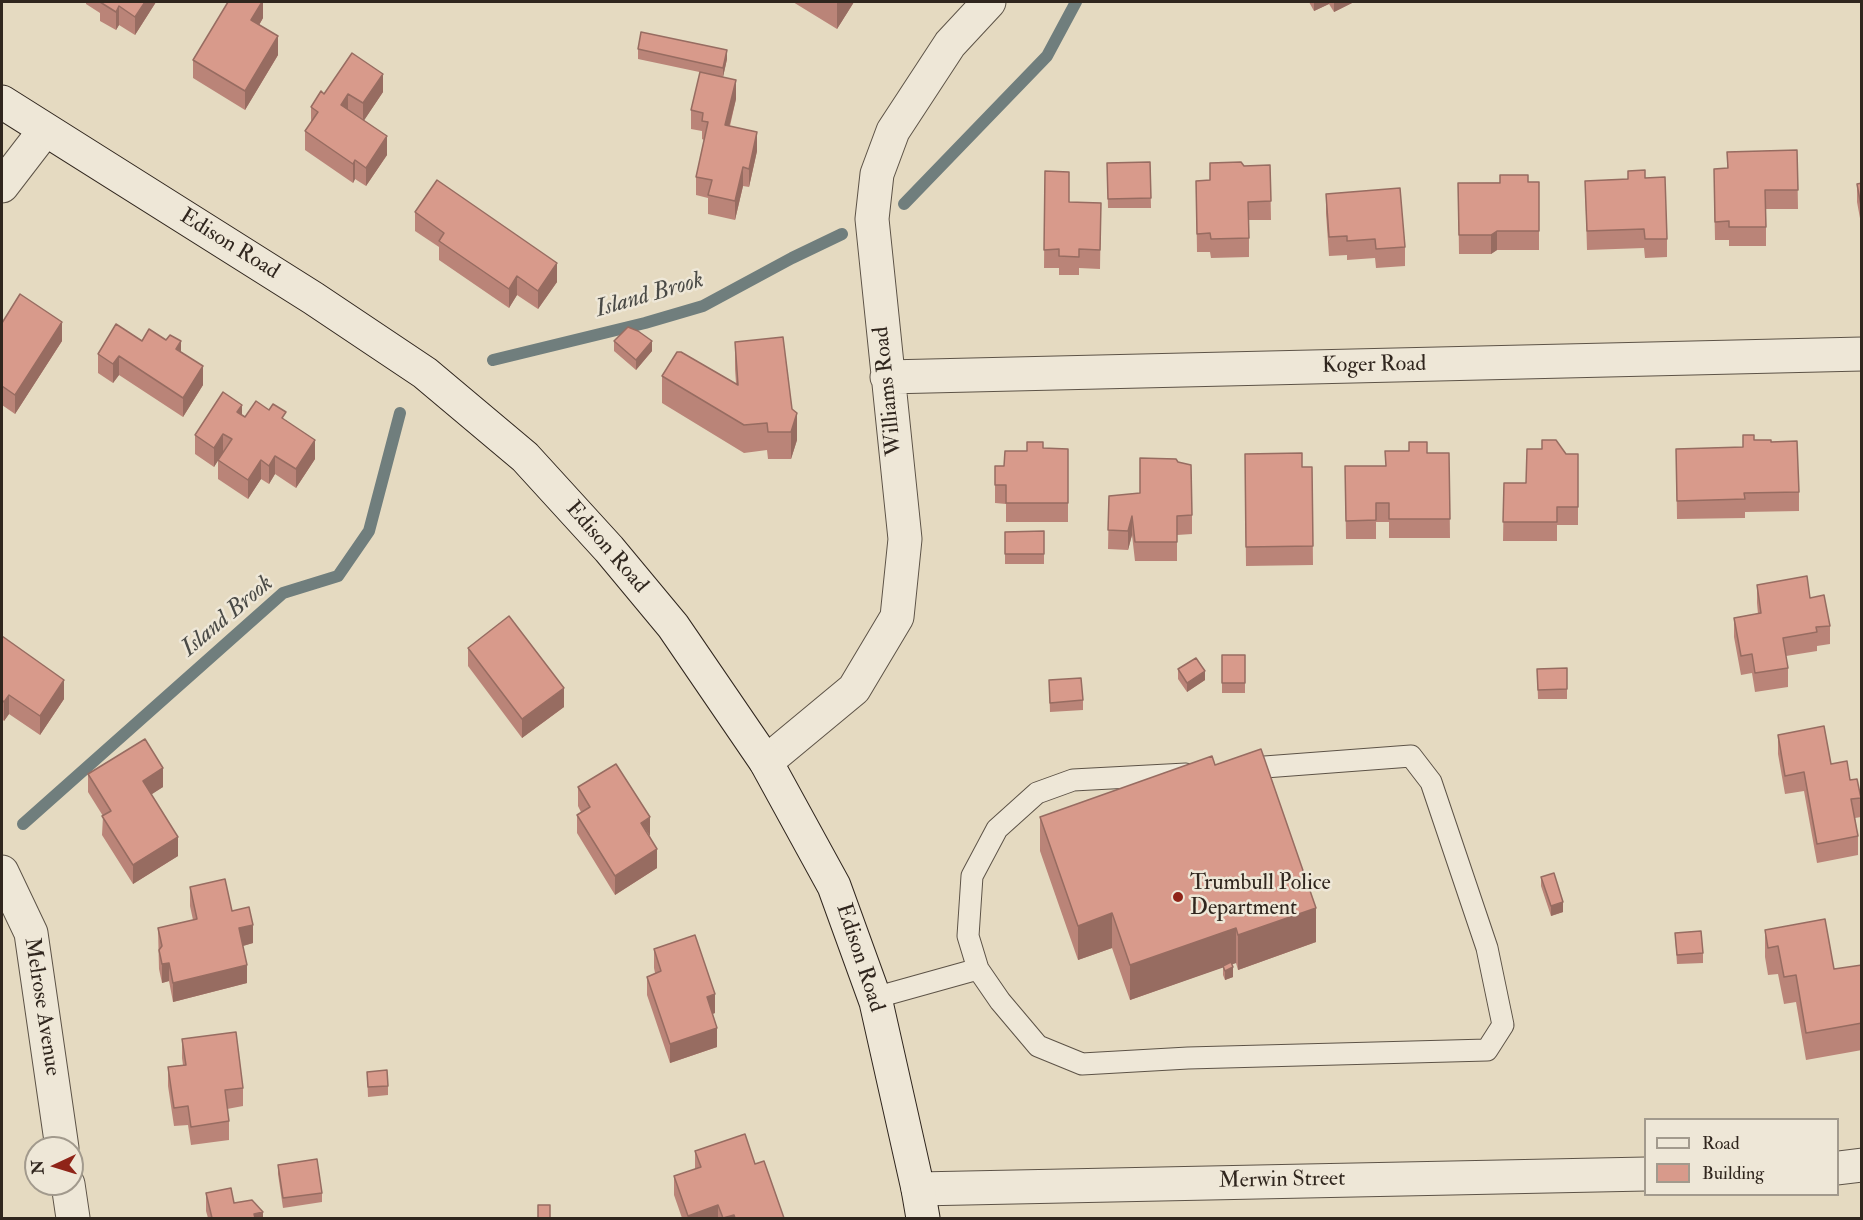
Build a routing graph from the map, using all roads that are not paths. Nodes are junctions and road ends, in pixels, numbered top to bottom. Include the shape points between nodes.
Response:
1 (989, 2) edge
2 (2, 102) edge
3 (45, 130) junction
4 (2, 186) edge
5 (1862, 354) edge
6 (887, 377) junction
7 (766, 762) junction
8 (2, 872) edge
9 (978, 969) junction
10 (874, 998) junction
11 (60, 1136) edge
12 (1862, 1165) edge
13 (1839, 1168) edge
14 (1644, 1174) edge
15 (70, 1196) edge
16 (921, 1204) edge
17 (73, 1218) edge

1 - 6 street, Williams Road via 950,44 893,131 877,174 872,219
2 - 3 street, Edison Road
3 - 4 street
3 - 7 street, Edison Road via 425,373 525,457 673,626
5 - 6 street, Koger Road
6 - 7 street, Williams Road via 905,539 897,617 854,689
7 - 10 street, Edison Road via 834,886
8 - 11 street, Melrose Avenue via 31,933
9 - 9 lane via 1038,1046 1082,1064 1487,1050 1503,1025 1487,948 1431,782 1411,756 1072,780 1037,793 997,829 972,876 968,936
9 - 10 lane
10 - 16 street, Edison Road
12 - 13 street
14 - 16 street, Merwin Street
15 - 17 street

